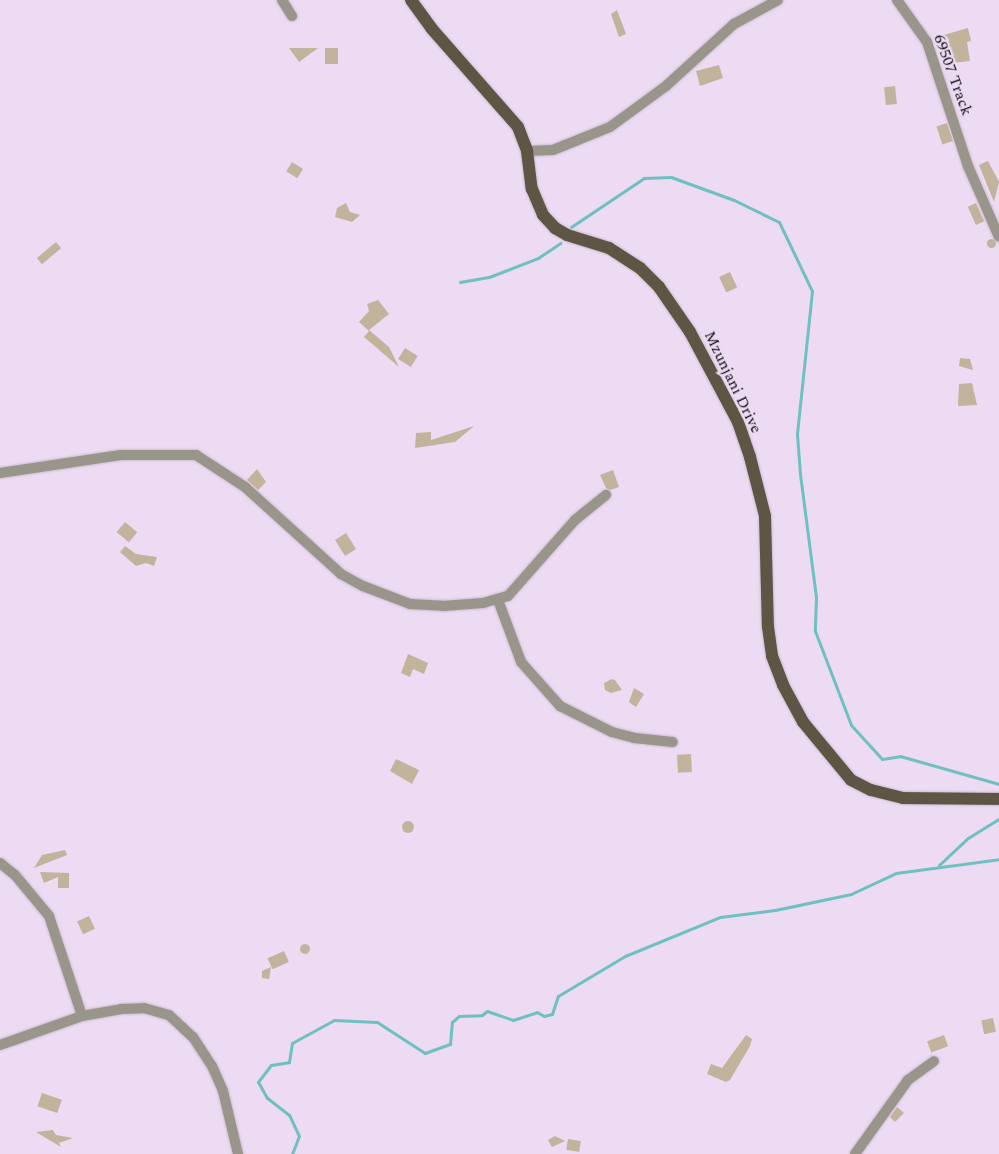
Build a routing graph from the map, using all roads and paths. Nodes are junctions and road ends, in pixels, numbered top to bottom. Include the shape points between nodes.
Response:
1 (282, 0) edge
2 (411, 0) edge
3 (778, 0) edge
4 (897, 0) edge
5 (292, 16) dead end
6 (527, 151) junction
7 (999, 236) edge
8 (0, 473) edge
9 (606, 495) dead end
10 (498, 600) junction
11 (673, 742) dead end
12 (999, 799) edge
13 (0, 863) edge
14 (82, 1016) junction
15 (0, 1045) edge
16 (934, 1061) dead end
17 (238, 1154) edge
18 (855, 1154) edge

1 - 5 street
2 - 6 main road, Mzunjani Drive via 432,29 513,120
3 - 6 street via 734,24 666,86 610,127 553,150
4 - 7 street, 69507 Track via 927,42 968,166
6 - 12 main road, Mzunjani Drive via 532,188 543,215 567,235 624,256 658,288 690,332 738,422 765,516 768,627 772,656 803,722 851,780 870,790 903,798
8 - 10 street via 122,455 196,455 245,487 341,574 363,586 410,604 443,606
9 - 10 street via 586,509 556,540 516,590
10 - 11 street via 521,662 560,706 612,732
13 - 14 street via 15,875 49,916
14 - 15 street
14 - 17 street via 144,1008 169,1016 185,1028 212,1066 223,1091
16 - 18 street via 908,1080

